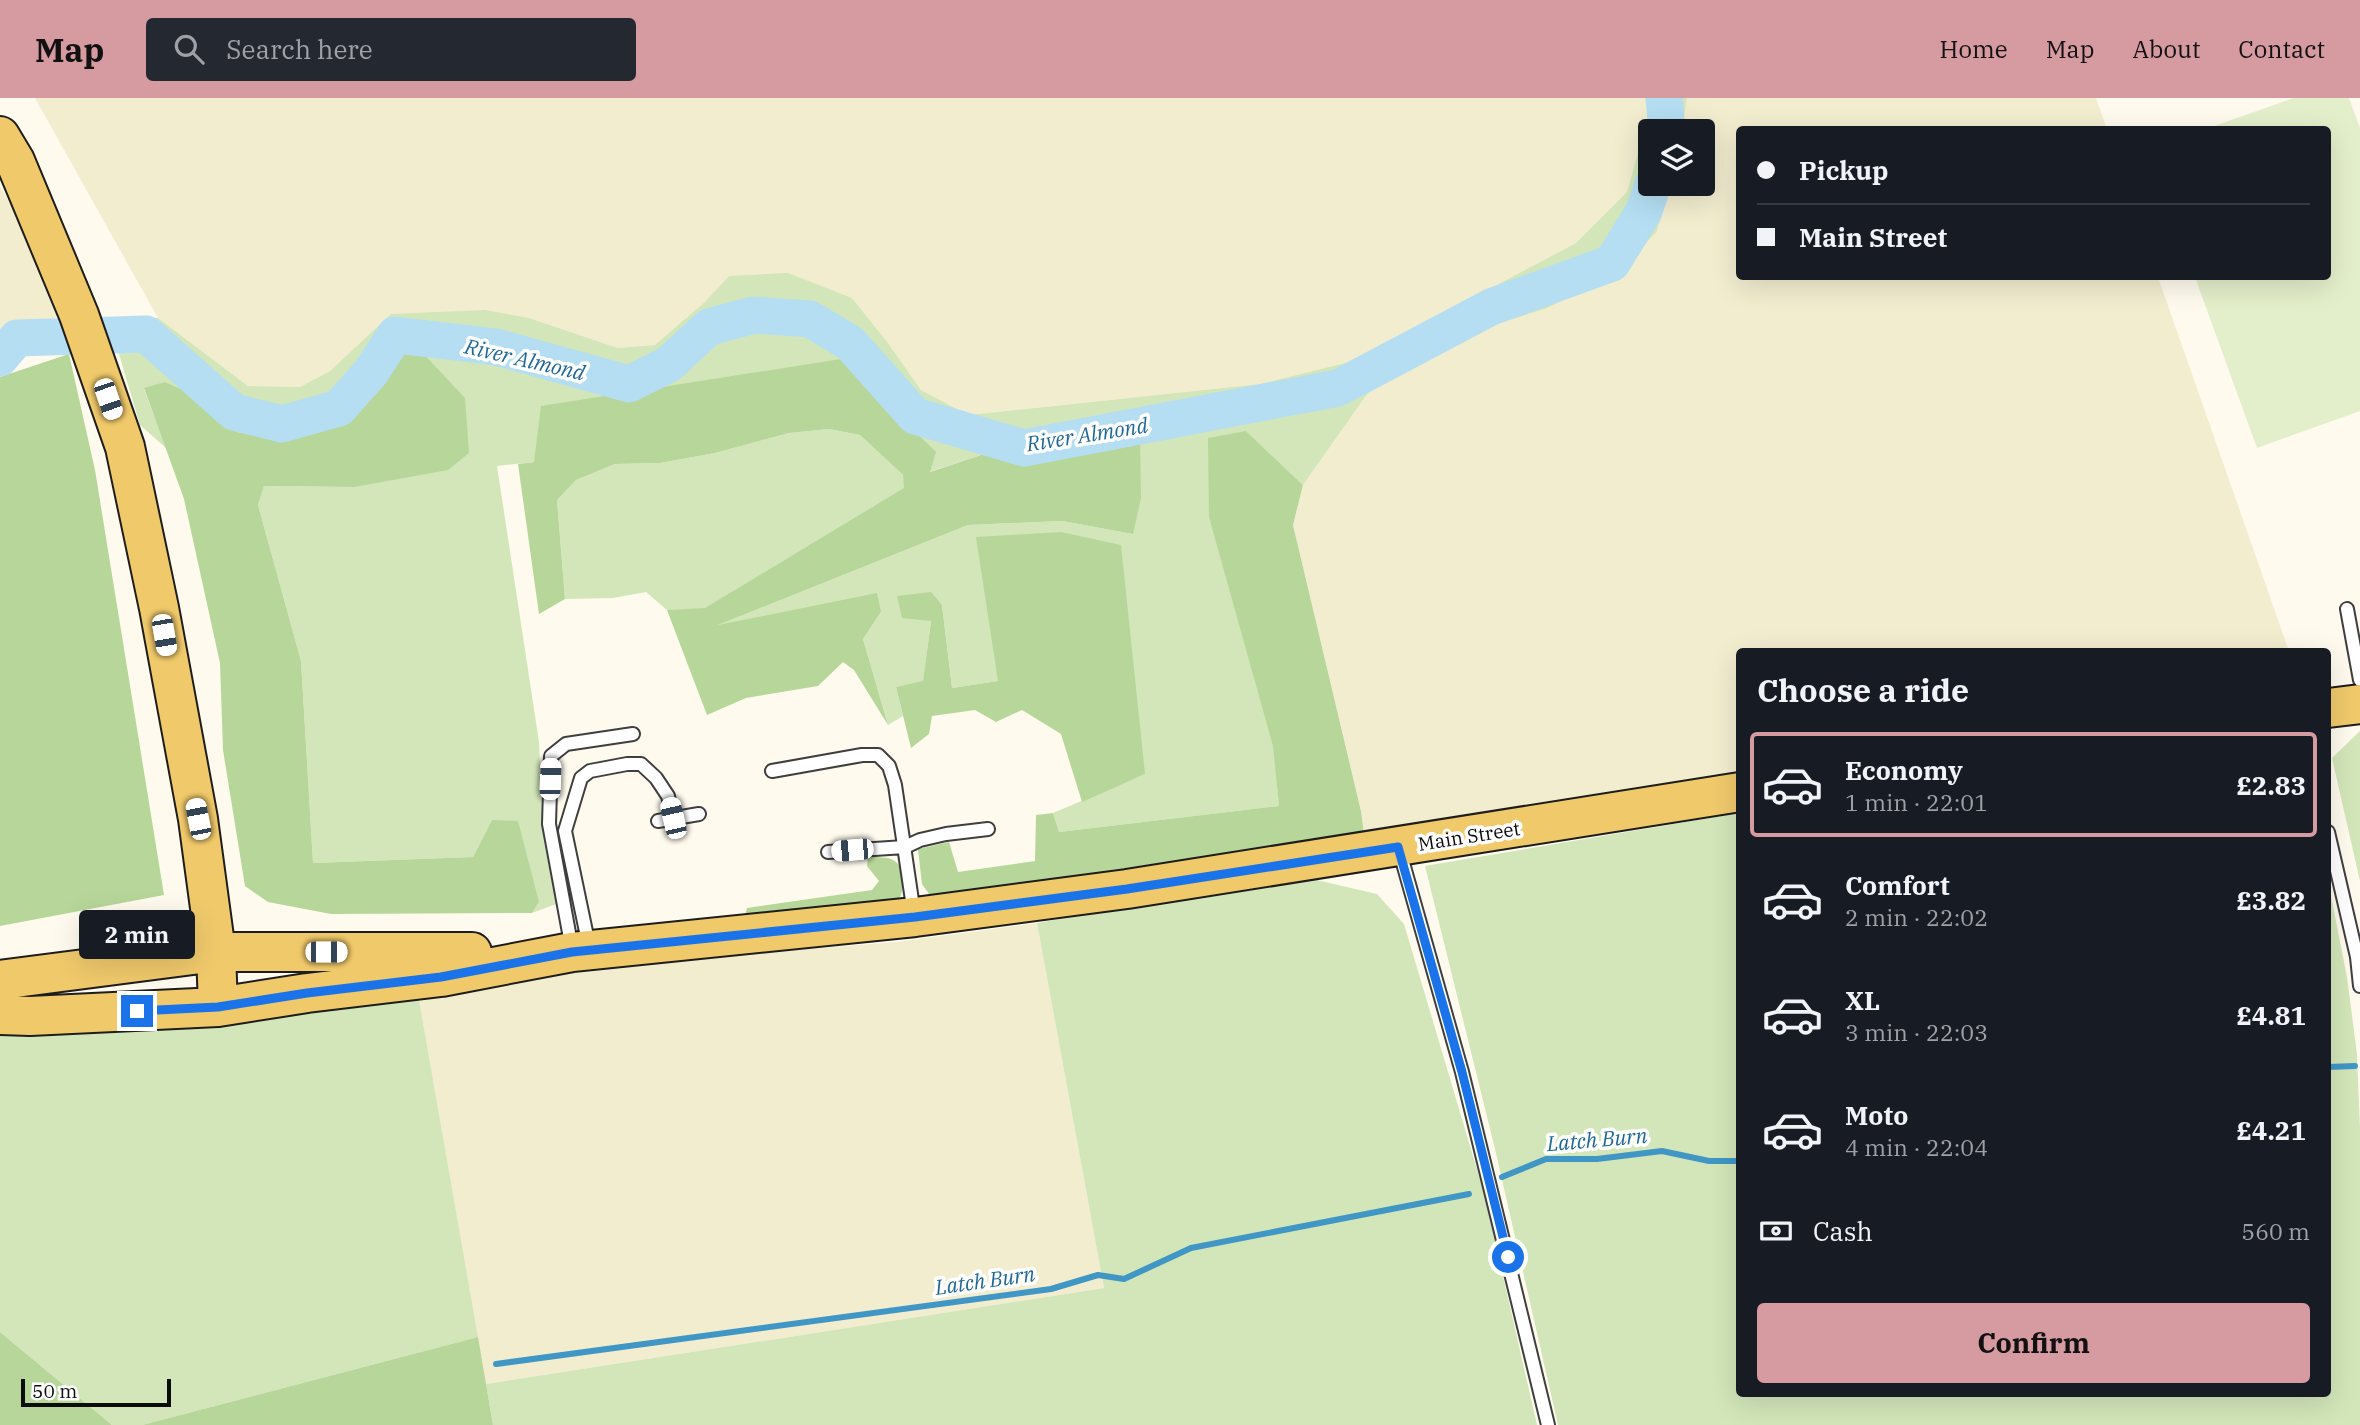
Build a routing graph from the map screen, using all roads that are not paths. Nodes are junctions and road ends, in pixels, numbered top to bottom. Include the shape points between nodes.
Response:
1 (0, 136) edge
2 (2347, 609) dead end
3 (2360, 680) edge
4 (2360, 704) edge
5 (2331, 708) edge
6 (633, 734) dead end
7 (772, 771) dead end
8 (1736, 793) edge
9 (699, 814) dead end
10 (673, 818) junction
11 (658, 821) dead end
12 (988, 829) dead end
13 (2331, 845) edge
14 (905, 847) junction
15 (1398, 847) junction
16 (828, 852) dead end
17 (915, 917) junction
18 (581, 951) junction
19 (0, 979) edge
20 (217, 980) junction
21 (2360, 986) edge
22 (0, 1015) edge
23 (1548, 1425) edge

1 - 20 main road via 15,161 86,333 125,447 198,819
2 - 3 lane
4 - 5 main road
6 - 18 lane via 566,744 551,756 549,824
7 - 14 lane via 878,755 889,766 895,785
8 - 15 main road, Main Street
9 - 10 lane
10 - 11 lane
10 - 18 lane via 668,796 640,764 590,771 581,778 565,831
12 - 14 lane via 920,840
13 - 21 lane
14 - 16 lane
14 - 17 lane
15 - 17 main road, Main Street
15 - 23 lane via 1462,1072
17 - 18 main road, Main Street
18 - 20 main road, Main Street
18 - 20 main road, Main Street via 441,977 307,993
19 - 20 main road, Main Street
20 - 22 main road, Main Street via 30,1016

